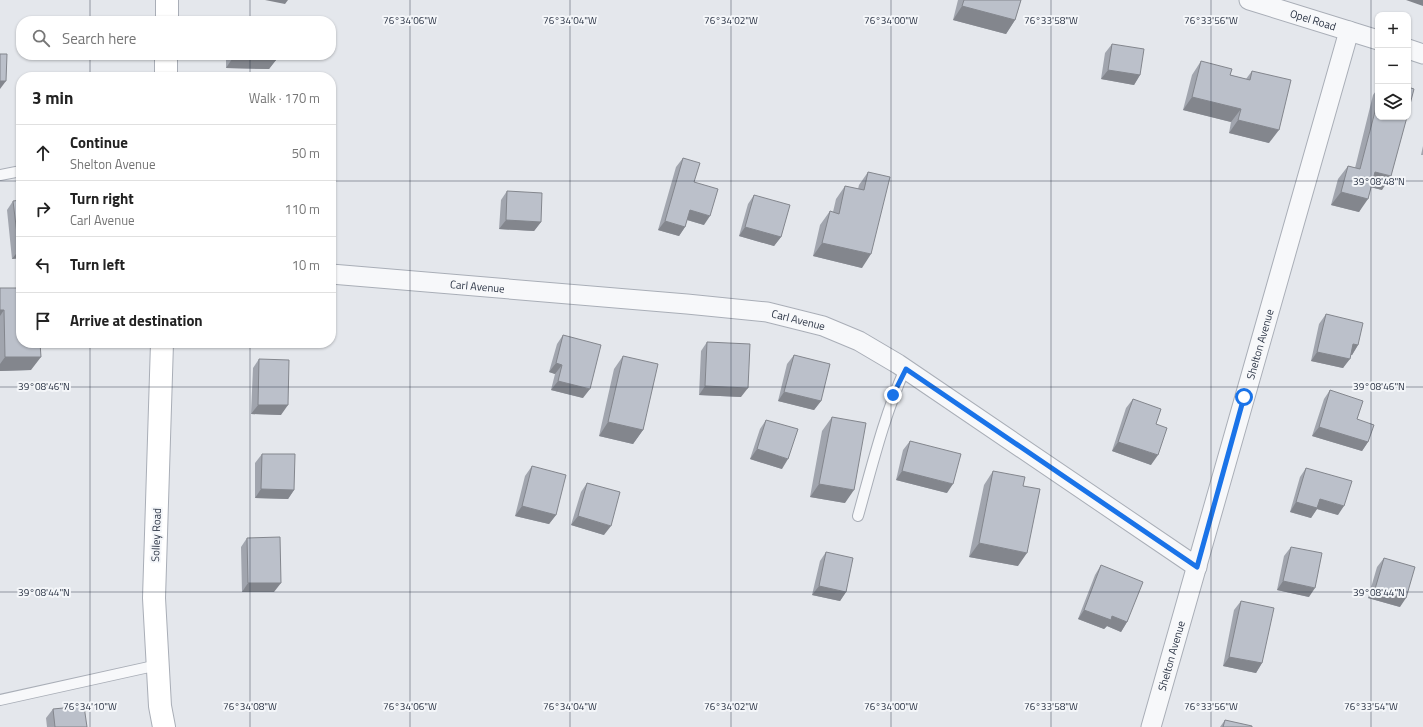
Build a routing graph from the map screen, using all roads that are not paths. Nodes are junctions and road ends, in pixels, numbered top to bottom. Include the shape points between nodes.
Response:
1 (167, 0) edge
2 (178, 0) edge
3 (1249, 0) edge
4 (167, 16) edge
5 (173, 16) edge
6 (1349, 31) junction
7 (1375, 39) edge
8 (1411, 50) edge
9 (1423, 54) edge
10 (166, 60) edge
11 (166, 72) edge
12 (16, 172) edge
13 (0, 175) edge
14 (336, 274) edge
15 (162, 348) edge
16 (906, 369) junction
17 (858, 516) dead end
18 (1197, 567) junction
19 (158, 665) junction
20 (0, 700) edge
21 (164, 727) edge
22 (1150, 727) edge

1 - 4 main road
2 - 5 street
3 - 6 street, Opel Road
6 - 7 street, Opel Road
6 - 18 street, Shelton Avenue
8 - 9 street
10 - 11 main road
12 - 13 lane
14 - 16 street, Carl Avenue via 767,312 823,326 859,341
15 - 19 main road, Solley Road via 154,598
16 - 17 lane via 893,395
16 - 18 street, Carl Avenue
18 - 22 street, Shelton Avenue
19 - 20 lane
19 - 21 main road, Solley Road

